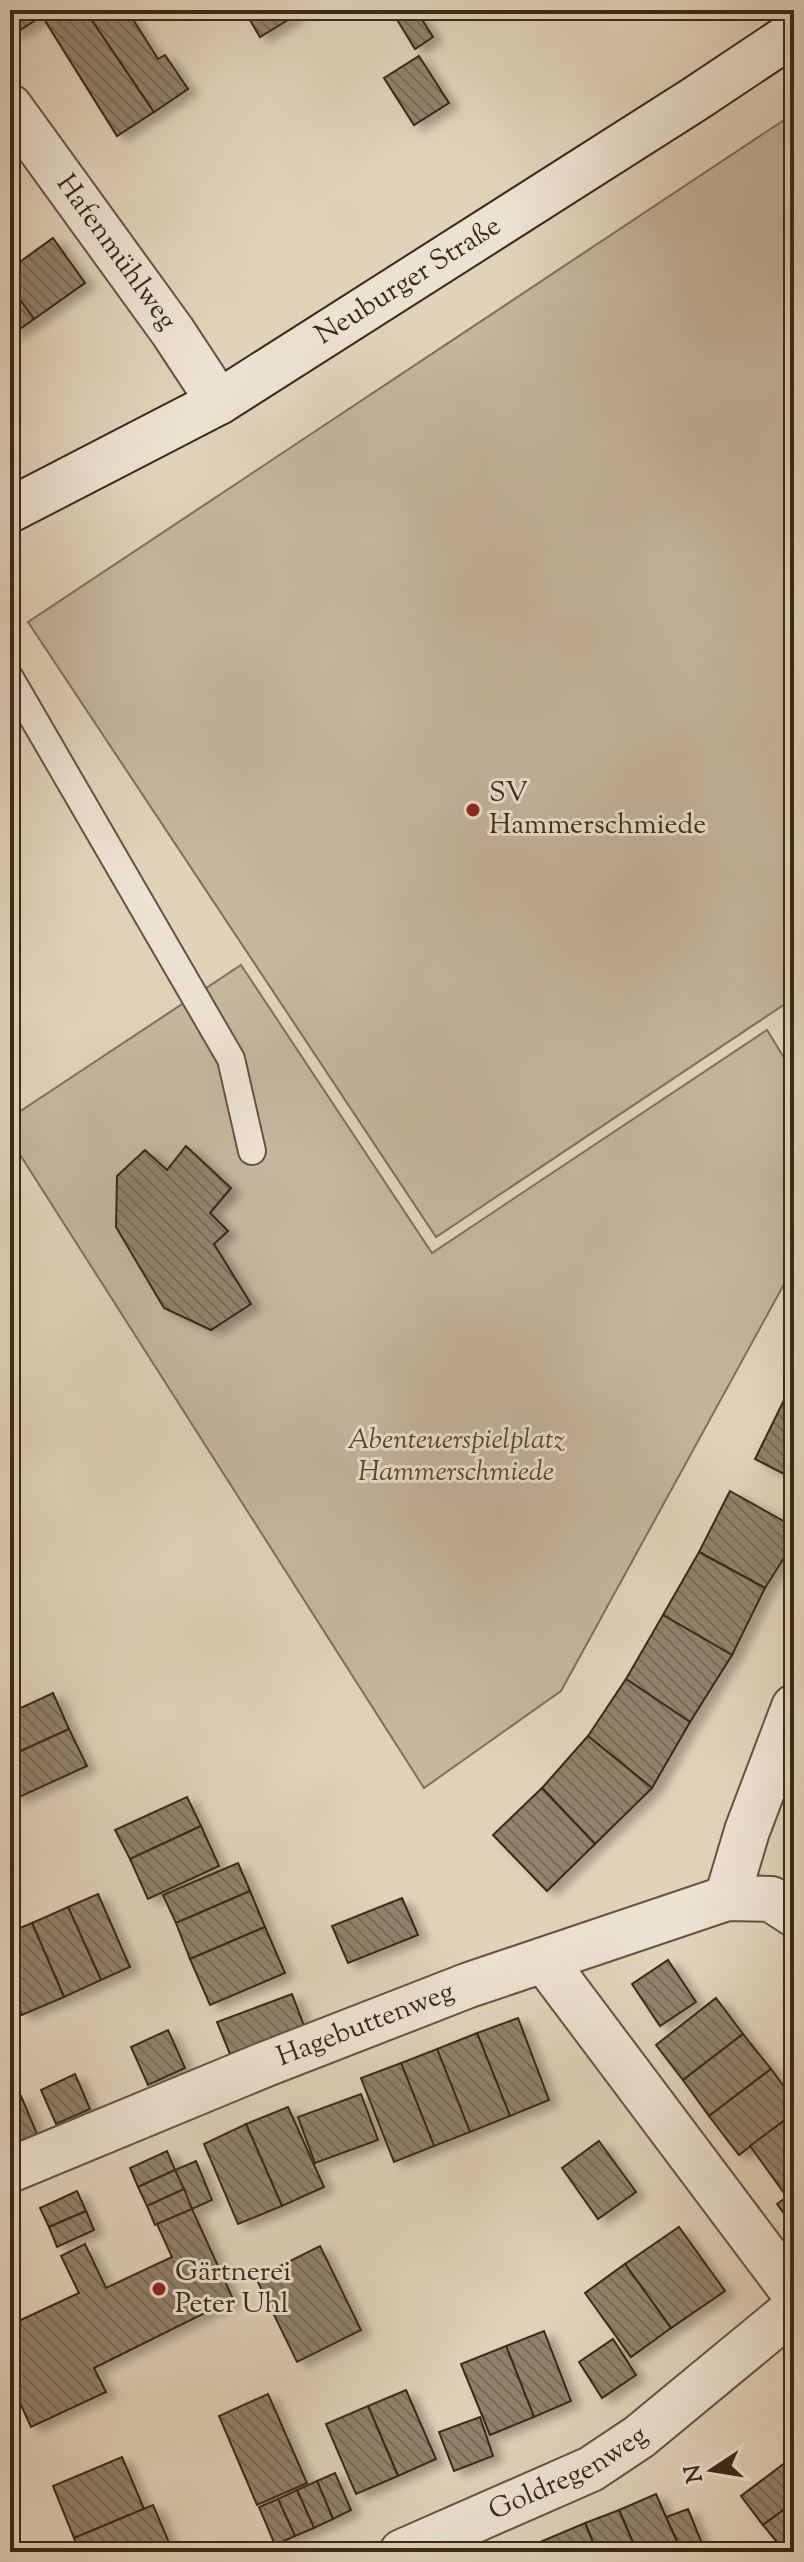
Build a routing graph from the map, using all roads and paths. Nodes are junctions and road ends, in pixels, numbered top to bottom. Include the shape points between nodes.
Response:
1 (794, 33) edge
2 (10, 107) edge
3 (219, 402) junction
4 (10, 510) edge
5 (10, 678) edge
6 (252, 1151) dead end
7 (794, 1707) edge
8 (727, 1898) junction
9 (794, 1914) edge
10 (544, 1960) junction
11 (10, 2170) edge
12 (794, 2293) edge
13 (794, 2309) edge
14 (402, 2552) edge

1 - 3 street, Neuburger Straße
2 - 3 street, Hafenmühlweg
3 - 4 street, Neuburger Straße
5 - 6 lane via 231,1059
7 - 8 street
8 - 9 street, Hagebuttenweg via 771,1899
8 - 10 street, Hagebuttenweg
10 - 11 street, Hagebuttenweg via 266,2064
10 - 12 street
13 - 14 street, Goldregenweg via 639,2437 591,2469

